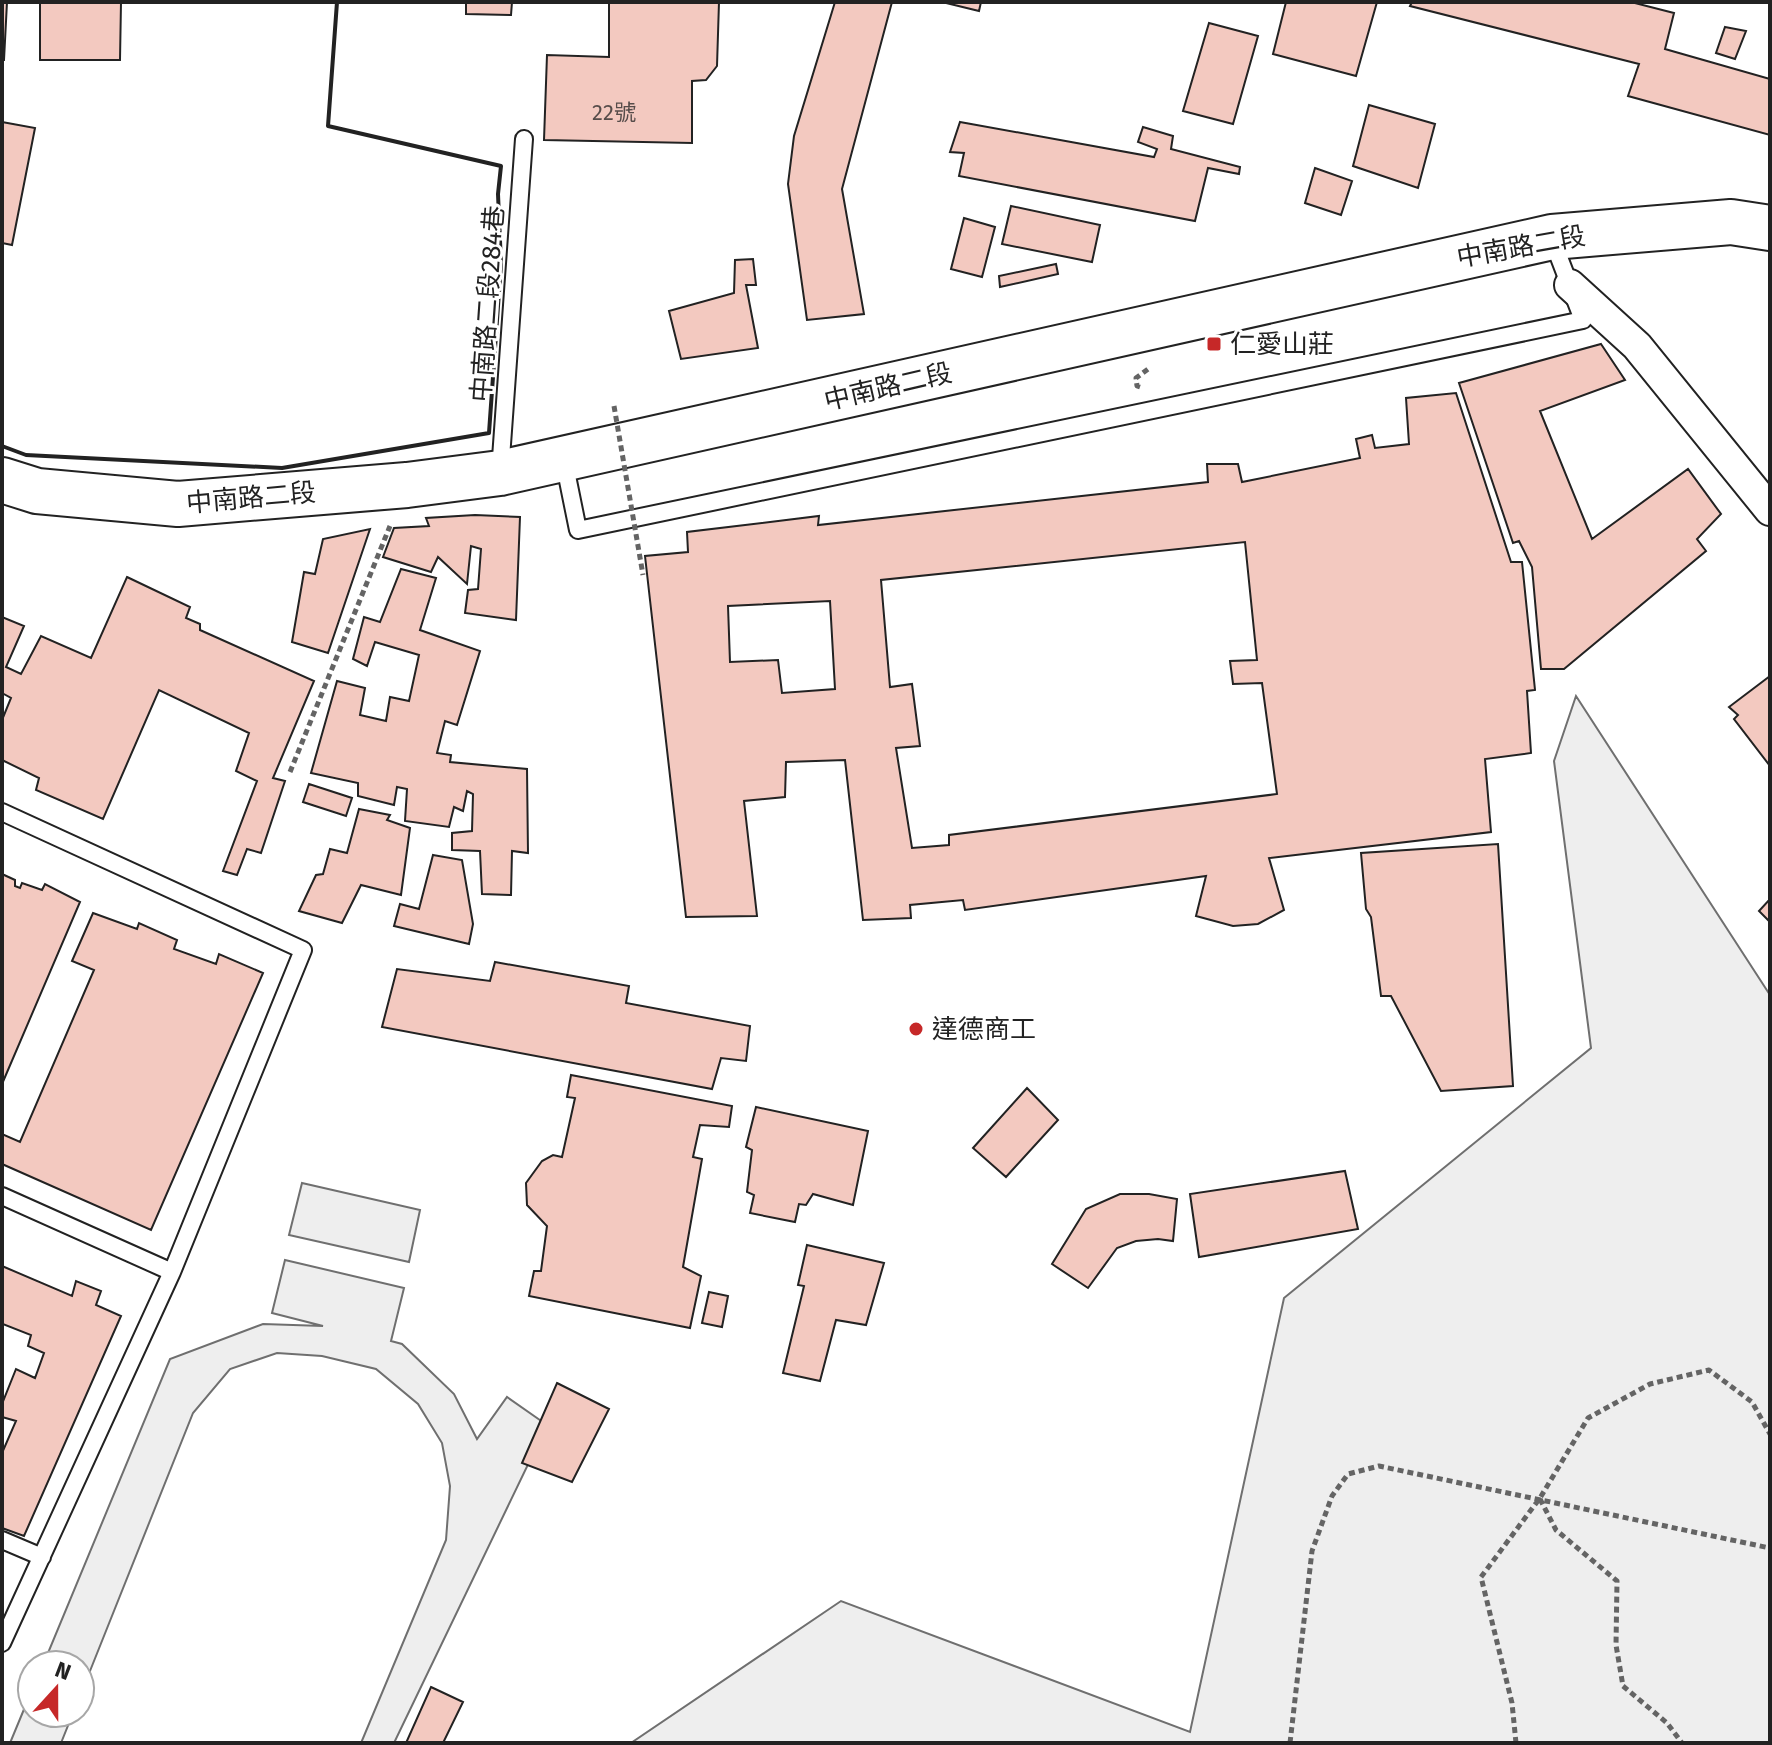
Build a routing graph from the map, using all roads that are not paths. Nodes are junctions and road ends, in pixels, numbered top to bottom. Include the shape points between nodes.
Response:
1 (524, 139) dead end
2 (1770, 228) edge
3 (1552, 237) junction
4 (1570, 285) junction
5 (564, 459) junction
6 (500, 473) junction
7 (2, 480) edge
8 (1770, 510) edge
9 (2, 812) edge
10 (2, 1196) edge
11 (172, 1272) junction
12 (2, 1540) edge
13 (42, 1557) junction
14 (2, 1643) edge

1 - 6 lane, 中南路二段284巷
2 - 3 main road, 中南路二段 via 1731,222
3 - 4 lane
3 - 5 main road, 中南路二段
4 - 5 lane via 1583,320 578,530
4 - 8 street via 1637,346
5 - 6 main road, 中南路二段
6 - 7 main road, 中南路二段 via 178,504 37,491
9 - 11 lane via 303,950
10 - 11 lane
11 - 13 lane
12 - 13 lane
13 - 14 lane

